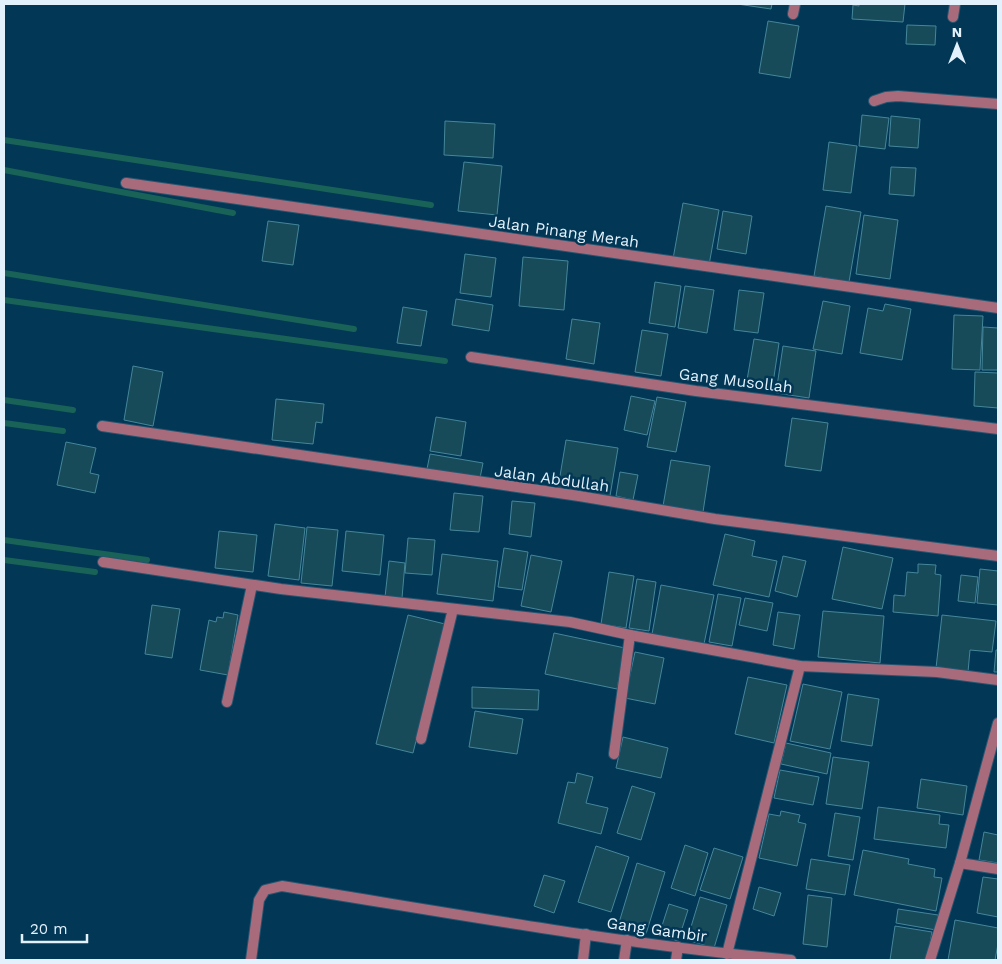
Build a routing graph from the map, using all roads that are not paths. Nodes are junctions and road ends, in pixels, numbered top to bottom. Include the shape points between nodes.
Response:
1 (955, 4) edge
2 (953, 17) dead end
3 (874, 101) dead end
4 (998, 104) edge
5 (126, 183) dead end
6 (998, 308) edge
7 (471, 356) dead end
8 (102, 426) dead end
9 (998, 429) edge
10 (998, 556) edge
11 (103, 562) dead end
12 (252, 585) junction
13 (453, 609) junction
14 (630, 635) junction
15 (800, 666) junction
16 (998, 680) edge
17 (228, 702) dead end
18 (998, 722) edge
19 (421, 739) dead end
20 (614, 754) dead end
21 (960, 863) junction
22 (998, 869) edge
23 (586, 934) junction
24 (627, 940) junction
25 (678, 947) junction
26 (727, 954) junction
27 (252, 960) edge
28 (583, 960) edge
29 (624, 960) edge
30 (676, 960) edge
31 (791, 960) edge
32 (930, 960) edge

1 - 2 street
3 - 4 street via 898,96
5 - 6 street, Jalan Pinang Merah
7 - 9 street, Gang Musollah via 696,390
8 - 10 street, Jalan Abdullah via 579,496 715,520
11 - 12 street
12 - 13 street
12 - 17 street
13 - 14 street via 570,622
13 - 19 street
14 - 15 street
14 - 20 street
15 - 16 street via 937,672
15 - 26 street
18 - 21 street
21 - 22 street
21 - 32 street
23 - 24 street, Gang Gambir
23 - 27 street, Gang Gambir via 282,886 265,890 259,900
23 - 28 street
24 - 25 street, Gang Gambir
24 - 29 street
25 - 26 street, Gang Gambir
25 - 30 street
26 - 31 street, Gang Gambir

